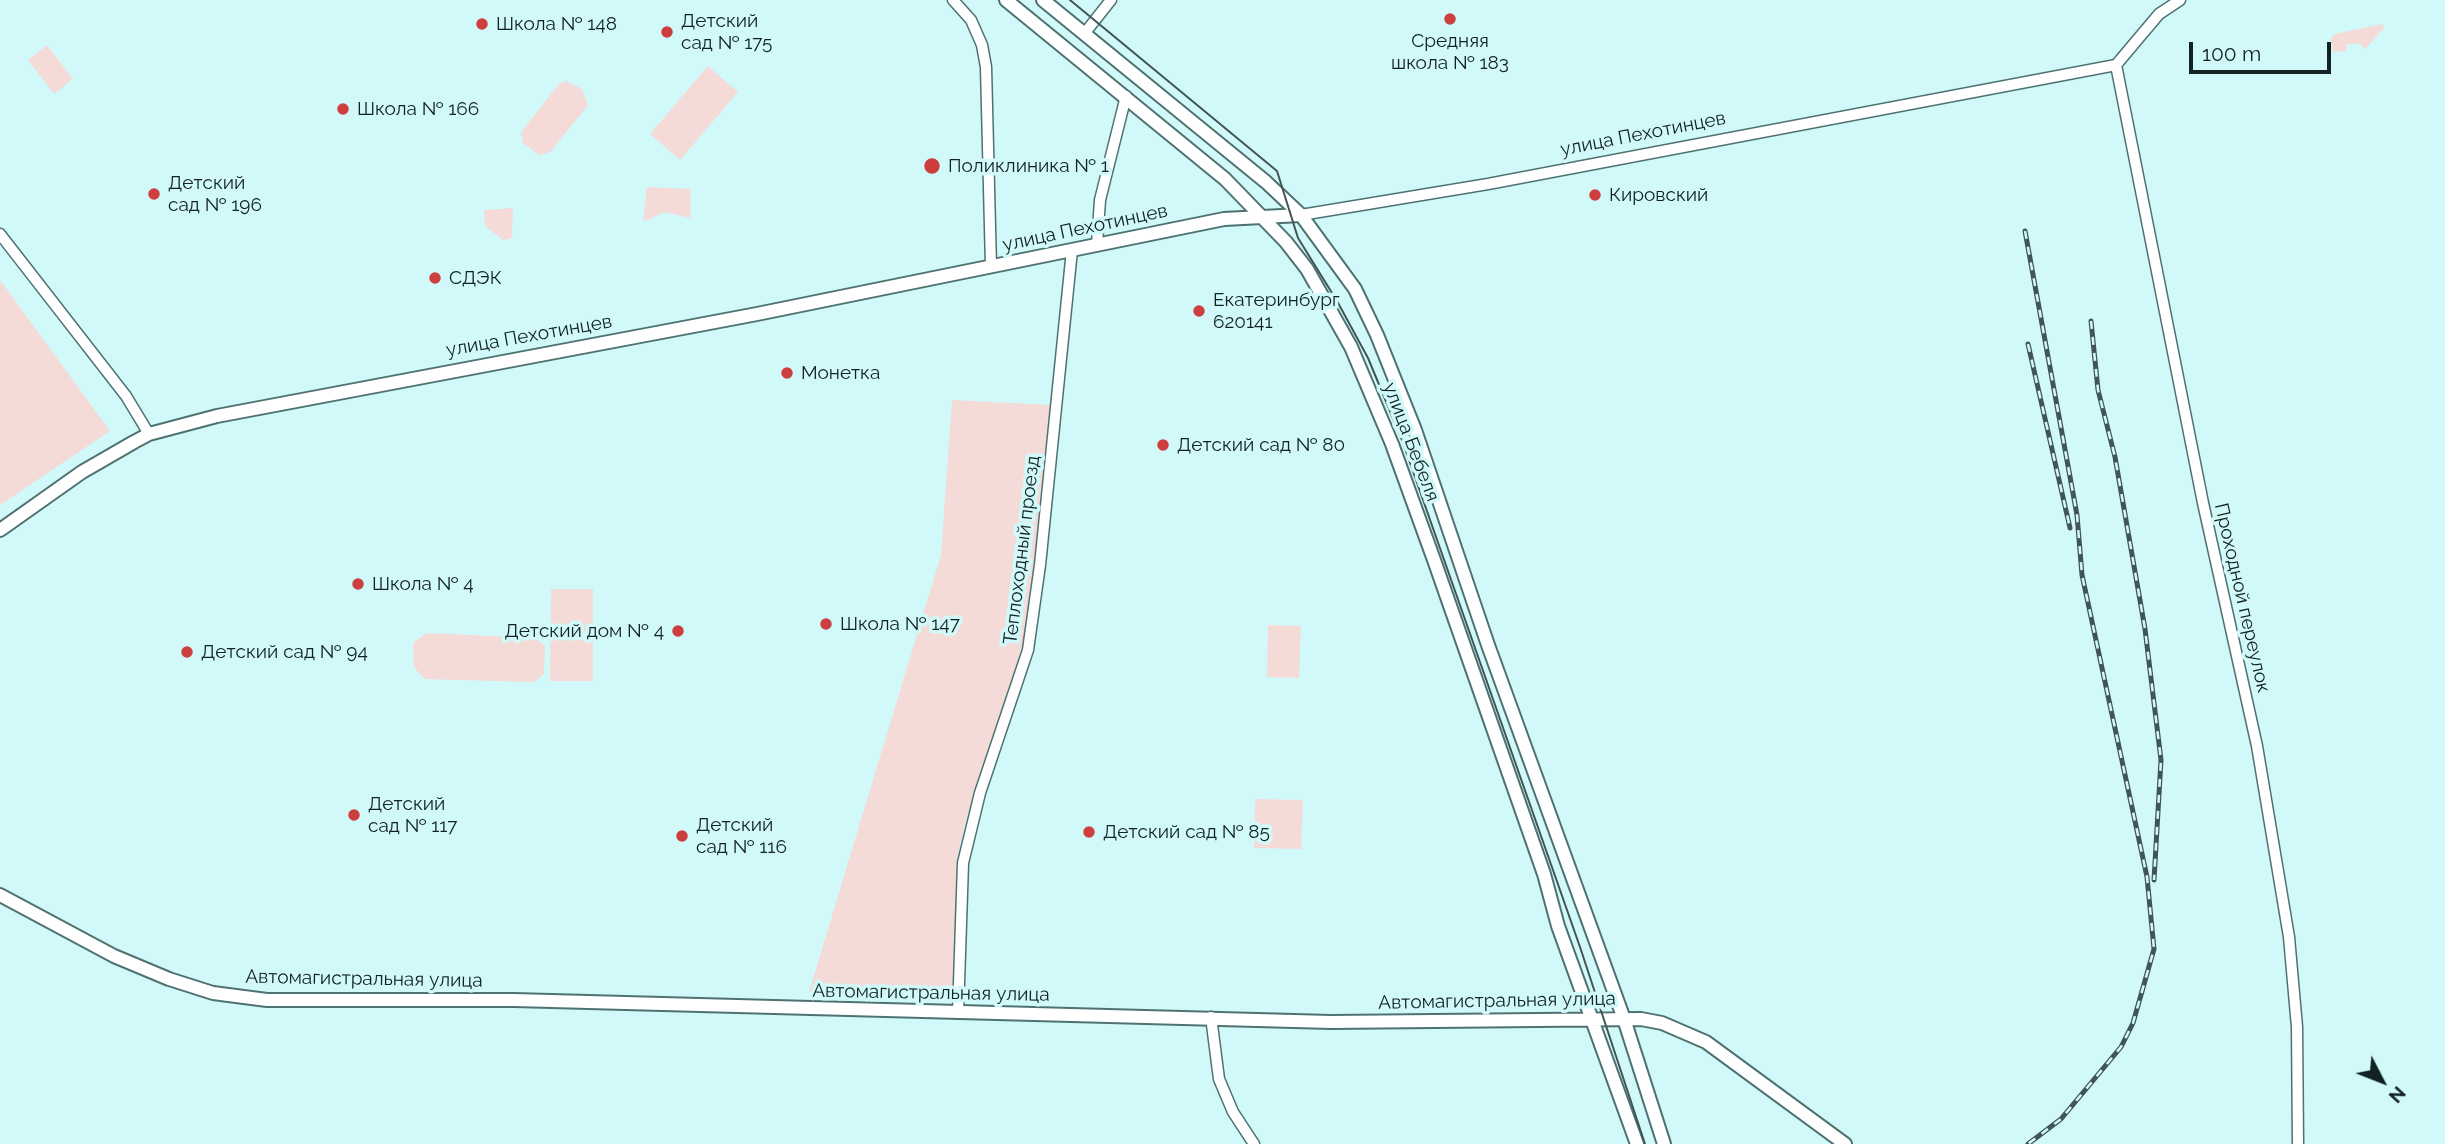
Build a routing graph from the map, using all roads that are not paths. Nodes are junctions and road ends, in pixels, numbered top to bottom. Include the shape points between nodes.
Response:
1 (953, 0) edge
2 (1006, 0) edge
3 (1043, 0) edge
4 (1111, 0) edge
5 (2180, 0) edge
6 (1084, 34) junction
7 (2116, 65) junction
8 (1126, 96) junction
9 (1261, 215) junction
10 (1301, 215) junction
11 (0, 234) edge
12 (1097, 244) junction
13 (1072, 250) junction
14 (991, 267) junction
15 (149, 434) junction
16 (0, 530) edge
17 (0, 895) edge
18 (958, 1013) junction
19 (1211, 1017) junction
20 (1624, 1019) junction
21 (1592, 1020) junction
22 (1254, 1144) edge
23 (1637, 1144) edge
24 (1664, 1144) edge
25 (1845, 1144) edge
26 (2298, 1144) edge

1 - 14 street via 971,20 986,67
2 - 8 main road, улица Бебеля
3 - 6 main road, улица Бебеля
4 - 6 street
5 - 7 street via 2159,13
6 - 10 main road, улица Бебеля via 1222,143
7 - 10 street, улица Пехотинцев
7 - 26 street, Проходной переулок via 2203,503 2257,746 2285,909 2297,1027
8 - 9 main road, улица Бебеля via 1226,179
8 - 12 street via 1100,200
9 - 10 main road, улица Пехотинцев
9 - 12 main road, улица Пехотинцев
9 - 21 main road, улица Бебеля via 1307,269 1370,387
10 - 20 main road, улица Бебеля via 1355,289 1377,334 1415,429
11 - 15 street via 126,396
12 - 13 main road, улица Пехотинцев
13 - 14 main road, улица Пехотинцев
13 - 18 street, Теплоходный проезд via 1028,650 980,793 963,863
14 - 15 main road, улица Пехотинцев via 301,398
15 - 16 main road, улица Пехотинцев via 82,472
17 - 18 main road, Автомагистральная улица via 114,956 193,988 239,997
18 - 19 main road, Автомагистральная улица
19 - 21 main road, Автомагистральная улица via 1331,1022
19 - 22 street via 1219,1079
20 - 21 main road, Автомагистральная улица
20 - 24 main road, улица Бебеля
20 - 25 main road, Автомагистральная улица via 1662,1023 1694,1035
21 - 23 main road, улица Бебеля

